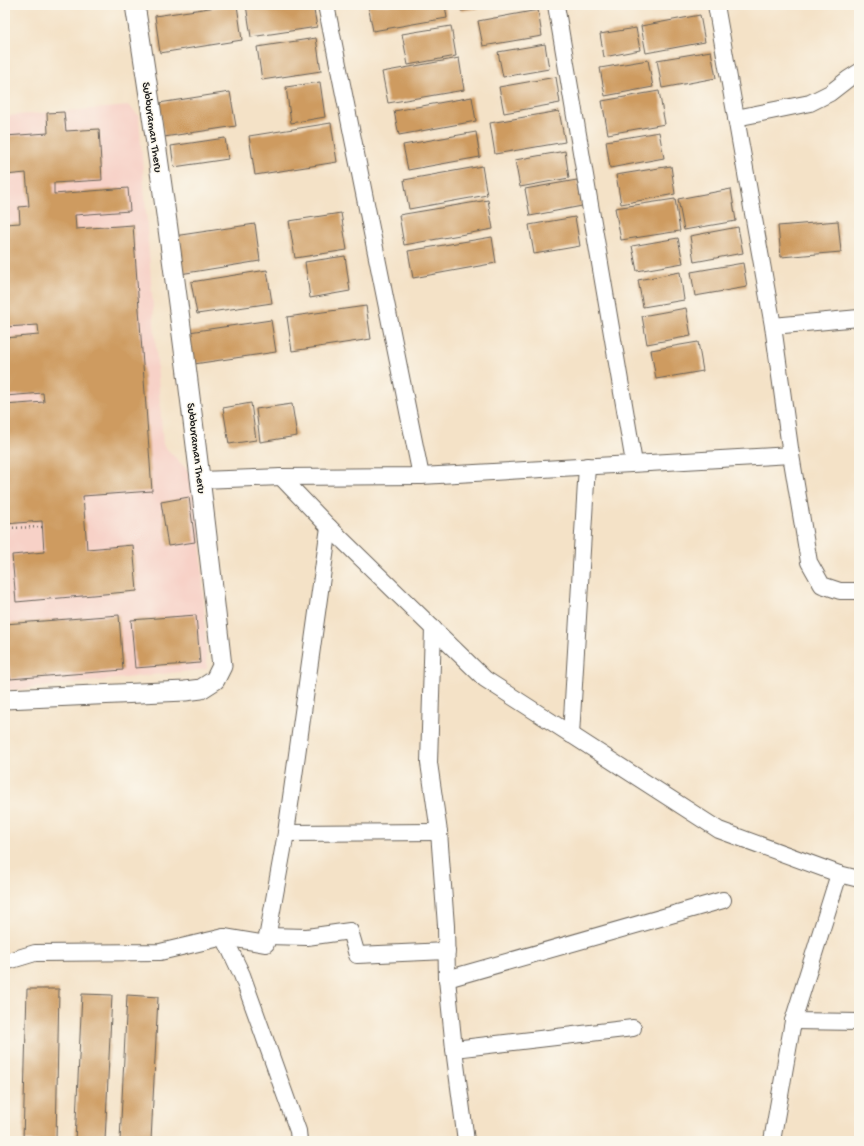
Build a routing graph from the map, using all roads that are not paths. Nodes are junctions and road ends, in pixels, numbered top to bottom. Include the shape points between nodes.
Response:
1 (135, 5) edge
2 (326, 5) edge
3 (556, 5) edge
4 (716, 5) edge
5 (859, 72) edge
6 (736, 118) junction
7 (859, 318) edge
8 (773, 326) junction
9 (791, 455) junction
10 (634, 463) junction
11 (586, 466) junction
12 (421, 476) junction
13 (281, 477) junction
14 (201, 480) junction
15 (329, 527) junction
16 (859, 591) edge
17 (433, 628) junction
18 (5, 699) edge
19 (570, 735) junction
20 (439, 832) junction
21 (286, 833) junction
22 (839, 874) junction
23 (859, 879) edge
24 (723, 900) dead end
25 (224, 936) junction
26 (267, 936) junction
27 (447, 951) junction
28 (5, 962) edge
29 (447, 979) junction
30 (793, 1021) junction
31 (859, 1022) edge
32 (633, 1028) dead end
33 (454, 1049) junction
34 (300, 1141) edge
35 (466, 1141) edge
36 (772, 1141) edge

1 - 14 street, Subburaman Theru
2 - 12 street
3 - 10 street
4 - 6 street
5 - 6 street via 810,103
6 - 8 street
7 - 8 street
8 - 9 street
9 - 10 street
9 - 16 street via 809,562 822,585 840,591
10 - 11 street
11 - 12 street
11 - 19 street
12 - 13 street
13 - 14 street
13 - 15 street
14 - 18 street, Subburaman Theru via 222,666 215,680 201,689 185,691
15 - 17 street
15 - 21 street
17 - 19 street via 485,679
17 - 20 street via 428,763
19 - 22 street via 719,830
20 - 21 street
20 - 27 street
21 - 26 street
22 - 23 street
22 - 30 street
24 - 29 street
25 - 26 street via 266,944
25 - 28 street via 160,952 35,953
25 - 34 street via 242,976
26 - 27 street via 307,937 350,931 357,955
27 - 29 street
29 - 33 street
30 - 31 street
30 - 36 street
32 - 33 street
33 - 35 street

